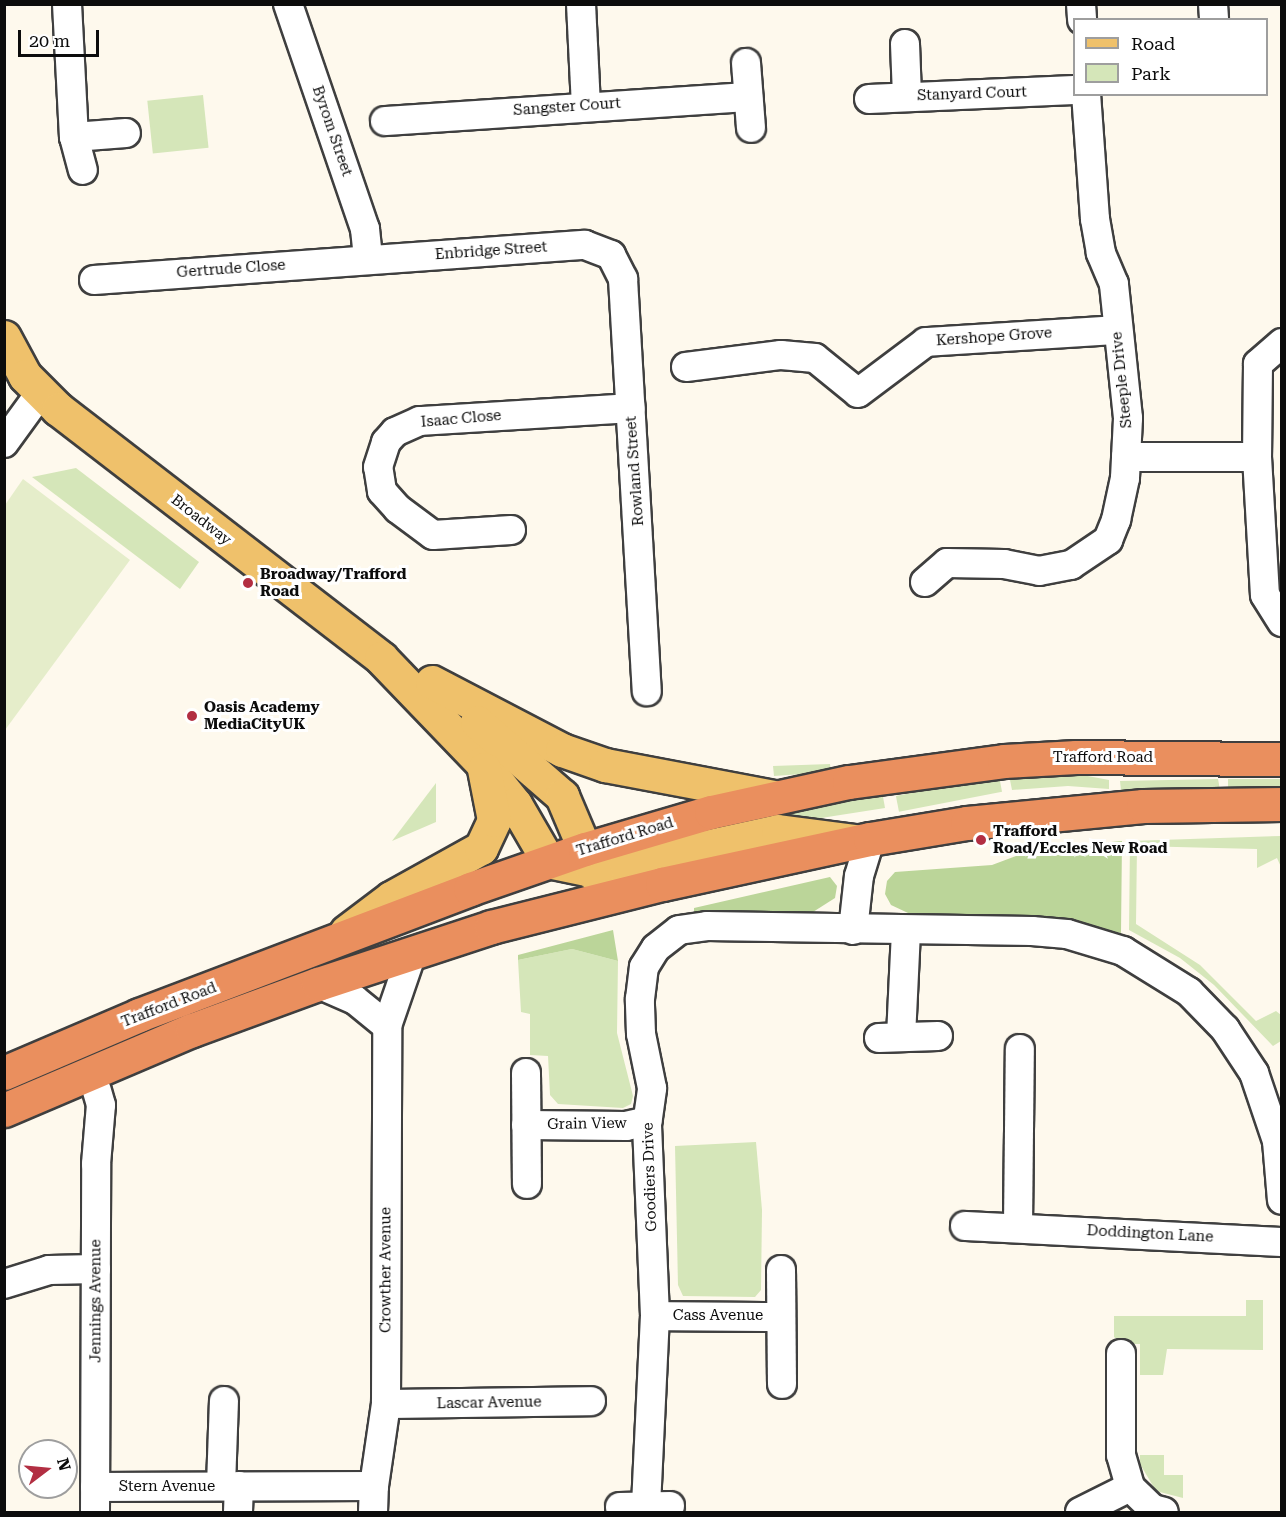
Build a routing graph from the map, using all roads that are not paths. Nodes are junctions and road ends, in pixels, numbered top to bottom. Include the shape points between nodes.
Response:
1 (67, 4) edge
2 (288, 4) edge
3 (581, 4) edge
4 (904, 44) dead end
5 (746, 63) dead end
6 (1073, 90) edge
7 (1086, 96) edge
8 (748, 97) junction
9 (907, 97) junction
10 (869, 99) dead end
11 (586, 105) junction
12 (385, 121) dead end
13 (751, 128) dead end
14 (126, 133) dead end
15 (74, 137) junction
16 (83, 170) dead end
17 (611, 255) joint
18 (369, 260) junction
19 (94, 280) dead end
20 (1117, 330) junction
21 (4, 337) edge
22 (1281, 343) edge
23 (686, 367) dead end
24 (24, 379) edge
25 (631, 408) junction
26 (4, 443) edge
27 (1126, 457) junction
28 (1257, 457) junction
29 (511, 530) dead end
30 (926, 582) dead end
31 (1281, 622) edge
32 (381, 658) junction
33 (432, 682) junction
34 (646, 691) dead end
35 (1281, 759) edge
36 (483, 763) junction
37 (775, 797) junction
38 (1281, 804) edge
39 (863, 840) junction
40 (548, 861) junction
41 (593, 873) junction
42 (853, 930) junction
43 (906, 931) junction
44 (328, 946) junction
45 (412, 953) junction
46 (318, 984) junction
47 (387, 1026) junction
48 (938, 1036) dead end
49 (1020, 1049) dead end
50 (4, 1073) edge
51 (526, 1073) dead end
52 (97, 1091) dead end
53 (4, 1110) edge
54 (647, 1121) junction
55 (526, 1125) junction
56 (527, 1184) dead end
57 (1281, 1200) edge
58 (965, 1226) dead end
59 (1018, 1226) junction
60 (1281, 1242) edge
61 (96, 1269) junction
62 (781, 1270) dead end
63 (4, 1284) edge
64 (655, 1316) junction
65 (781, 1317) junction
66 (1121, 1354) dead end
67 (782, 1384) dead end
68 (224, 1401) dead end
69 (591, 1401) dead end
70 (386, 1404) junction
71 (1130, 1487) junction
72 (233, 1495) edge
73 (374, 1499) edge
74 (95, 1500) edge
75 (646, 1507) dead end
76 (1080, 1512) edge
77 (1164, 1512) edge

1 - 15 street
2 - 18 street, Byrom Street via 365,229
3 - 11 street
4 - 9 street
5 - 8 street
6 - 9 street, Stanyard Court
7 - 20 street, Steeple Drive via 1095,219 1101,253 1114,284
8 - 11 street, Sangster Court
8 - 13 street
9 - 10 street, Stanyard Court
11 - 12 street, Sangster Court
14 - 15 street
15 - 16 street
17 - 18 street, Enbridge Street via 585,245
17 - 25 street, Rowland Street via 623,279
18 - 19 street, Gertrude Close
20 - 23 street, Kershope Grove via 926,342 858,393 815,358 781,355
20 - 27 street, Steeple Drive via 1128,418
21 - 24 main road, Broadway
22 - 28 street via 1258,364
24 - 26 street
24 - 32 main road, Broadway via 86,432
25 - 29 street, Isaac Close via 420,421 395,432 386,442 378,466 382,491 398,509 433,535
25 - 34 street, Rowland Street
27 - 28 street
27 - 30 street, Steeple Drive via 1116,520 1108,540 1092,554 1049,571 1004,564 947,563
28 - 31 street via 1265,595
32 - 33 main road, Broadway
32 - 36 main road, Broadway
33 - 37 main road via 562,750 605,765
33 - 41 main road, Broadway via 562,796
35 - 37 highway, Trafford Road via 1076,757 1004,761
36 - 40 main road, Broadway via 515,804
36 - 44 main road via 494,820 481,848 391,898
37 - 41 highway, Trafford Road
38 - 39 highway, Trafford Road via 1093,810 967,822
39 - 41 highway, Trafford Road
39 - 42 street
40 - 41 highway, Trafford Road
40 - 44 highway, Trafford Road
41 - 45 highway, Trafford Road
42 - 43 street, Goodiers Drive
42 - 54 street, Goodiers Drive via 690,927 678,930 657,948 644,967 640,999 641,1034 652,1088
43 - 48 street via 890,1037
43 - 57 street, Goodiers Drive via 1067,934 1123,951 1169,976 1225,1029 1254,1073 1277,1141
44 - 50 highway, Trafford Road via 139,1015
45 - 46 highway, Trafford Road
45 - 47 street, Crowther Avenue
46 - 47 street via 355,1000
46 - 53 highway, Trafford Road via 182,1034
47 - 70 street, Crowther Avenue
49 - 59 street
51 - 55 street, Grain View
52 - 61 street, Jennings Avenue via 101,1105 96,1164
54 - 55 street, Grain View via 626,1126
54 - 64 street, Goodiers Drive
55 - 56 street, Grain View
58 - 59 street, Doddington Lane
59 - 60 street, Doddington Lane
61 - 63 street via 49,1270
61 - 74 street, Jennings Avenue
62 - 65 street, Cass Avenue
64 - 65 street, Cass Avenue
64 - 75 street, Goodiers Drive
65 - 67 street, Cass Avenue
66 - 71 street via 1121,1455
68 - 72 street
69 - 70 street, Lascar Avenue
70 - 73 street, Crowther Avenue
71 - 76 street
71 - 77 street via 1153,1509
72 - 73 street, Stern Avenue
72 - 74 street, Stern Avenue

